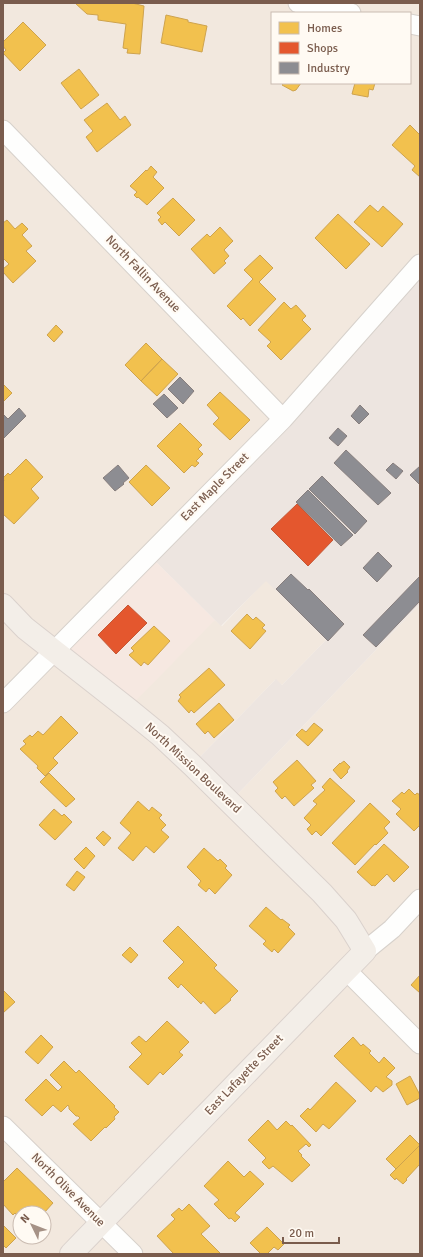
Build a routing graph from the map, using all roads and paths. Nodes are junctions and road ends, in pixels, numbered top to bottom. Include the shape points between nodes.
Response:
1 (298, 3) edge
2 (346, 12) edge
3 (3, 130) edge
4 (420, 264) edge
5 (283, 419) junction
6 (3, 605) edge
7 (54, 650) junction
8 (3, 703) edge
9 (420, 899) edge
10 (365, 951) junction
11 (346, 970) junction
12 (420, 1044) edge
13 (3, 1126) edge
14 (102, 1223) junction
15 (71, 1254) edge
16 (133, 1254) edge

1 - 2 street
3 - 5 street, North Fallin Avenue
4 - 5 street, East Maple Street
5 - 7 street, East Maple Street
6 - 7 main road, North Mission Boulevard via 25,628
7 - 8 street, East Maple Street
7 - 10 main road, North Mission Boulevard via 160,735 230,802 322,893 346,920
9 - 10 street, East Lafayette Street via 392,929
10 - 11 main road, East Lafayette Street
11 - 12 street
11 - 14 main road, East Lafayette Street
13 - 14 street, North Olive Avenue
14 - 15 main road, East Lafayette Street
14 - 16 street, North Olive Avenue

